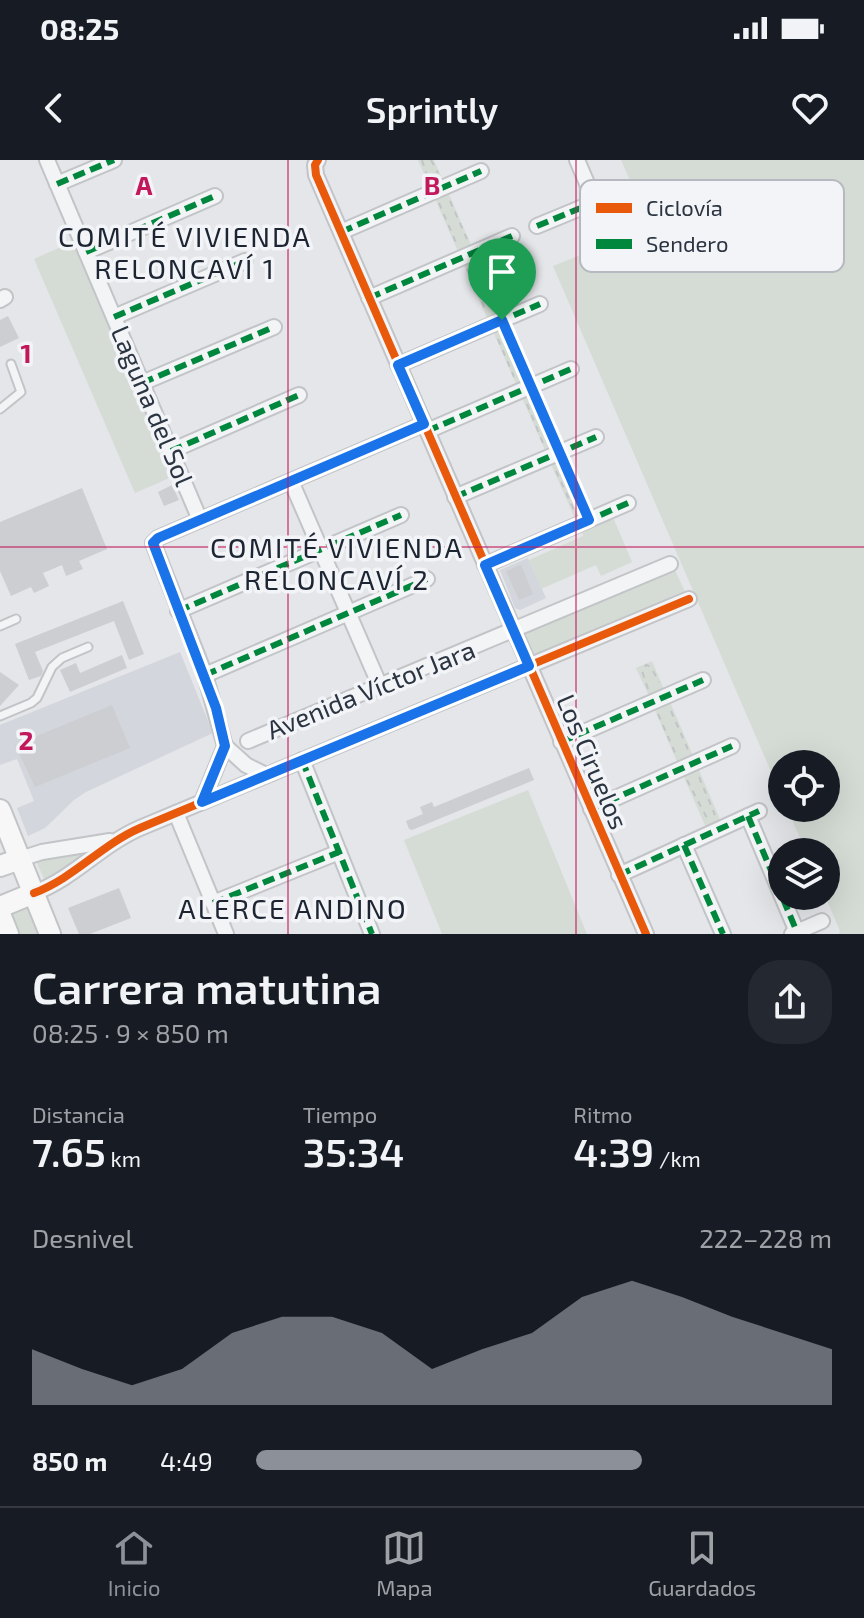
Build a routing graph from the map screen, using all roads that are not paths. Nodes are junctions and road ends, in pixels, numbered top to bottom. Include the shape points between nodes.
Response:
1 (47, 160) edge
2 (114, 160) edge
3 (577, 160) edge
4 (317, 162) edge
5 (481, 171) dead end
6 (586, 180) edge
7 (57, 184) junction
8 (215, 196) dead end
9 (580, 208) edge
10 (537, 226) dead end
11 (341, 232) junction
12 (512, 236) dead end
13 (86, 252) junction
14 (245, 261) dead end
15 (369, 298) junction
16 (540, 304) dead end
17 (114, 317) junction
18 (274, 327) dead end
19 (11, 364) dead end
20 (398, 365) junction
21 (571, 369) dead end
22 (142, 383) junction
23 (299, 395) dead end
24 (0, 409) edge
25 (425, 427) junction
26 (596, 437) dead end
27 (171, 451) junction
28 (291, 481) junction
29 (455, 497) junction
30 (628, 503) dead end
31 (401, 515) dead end
32 (200, 520) junction
33 (321, 549) junction
34 (670, 564) dead end
35 (485, 565) junction
36 (427, 579) dead end
37 (689, 599) dead end
38 (178, 611) junction
39 (348, 613) junction
40 (16, 619) dead end
41 (0, 626) edge
42 (513, 631) junction
43 (88, 647) dead end
44 (529, 666) junction
45 (205, 675) junction
46 (703, 680) dead end
47 (380, 686) junction
48 (0, 716) edge
49 (248, 741) dead end
50 (561, 742) junction
51 (225, 746) junction
52 (732, 746) dead end
53 (302, 760) junction
54 (266, 775) junction
55 (202, 802) junction
56 (591, 809) junction
57 (0, 810) edge
58 (176, 813) junction
59 (110, 842) junction
60 (684, 845) junction
61 (339, 852) junction
62 (20, 859) junction
63 (0, 866) edge
64 (619, 875) junction
65 (34, 893) junction
66 (213, 903) junction
67 (0, 907) edge
68 (0, 914) edge
69 (822, 921) dead end
70 (795, 933) edge
71 (8, 934) edge
72 (50, 934) edge
73 (226, 934) edge
74 (372, 934) edge
75 (646, 934) edge
76 (723, 934) edge

1 - 7 street, Laguna del Sol
2 - 7 street
3 - 6 street
4 - 11 street, Los Ciruelos via 316,175
5 - 11 street
7 - 13 street, Laguna del Sol
8 - 13 street
9 - 10 street
11 - 15 street, Los Ciruelos
12 - 15 street
13 - 17 street, Laguna del Sol
14 - 17 street
15 - 20 street, Los Ciruelos
16 - 20 street
17 - 22 street, Laguna del Sol
18 - 22 street
19 - 24 lane via 21,392
20 - 25 street, Los Ciruelos
21 - 25 street
22 - 27 street, Laguna del Sol
23 - 27 street
25 - 28 street
25 - 29 street, Los Ciruelos
26 - 29 street
27 - 32 street, Laguna del Sol
28 - 32 street
28 - 33 street
29 - 35 street, Los Ciruelos
30 - 35 street
31 - 33 street
32 - 38 street via 153,543
33 - 38 street
33 - 39 street
34 - 42 street, Avenida Víctor Jara
35 - 42 street, Los Ciruelos
36 - 39 street
37 - 44 street, Avenida Víctor Jara
38 - 45 street
39 - 45 street
39 - 47 street
40 - 41 lane
42 - 44 street, Los Ciruelos
42 - 47 street, Avenida Víctor Jara
43 - 48 lane via 52,667 31,703
44 - 50 street, Los Ciruelos
44 - 53 street, Avenida Víctor Jara
45 - 51 street
46 - 50 street
47 - 49 street, Avenida Víctor Jara
50 - 56 street, Los Ciruelos
51 - 54 street
51 - 55 street
52 - 56 street
53 - 54 street, Avenida Víctor Jara
53 - 61 street
54 - 55 street, Avenida Víctor Jara
55 - 58 street, Avenida Víctor Jara
56 - 64 street, Los Ciruelos
57 - 62 main road
58 - 59 street, Avenida Víctor Jara
58 - 66 street
59 - 62 street, Avenida Víctor Jara
59 - 65 street, Avenida Víctor Jara via 69,876
60 - 64 street
60 - 70 street via 754,814
60 - 76 street
61 - 66 street
61 - 74 street
62 - 63 main road
62 - 65 main road
64 - 75 street, Los Ciruelos
65 - 67 main road
65 - 72 main road
66 - 73 street
68 - 71 main road
69 - 70 street

